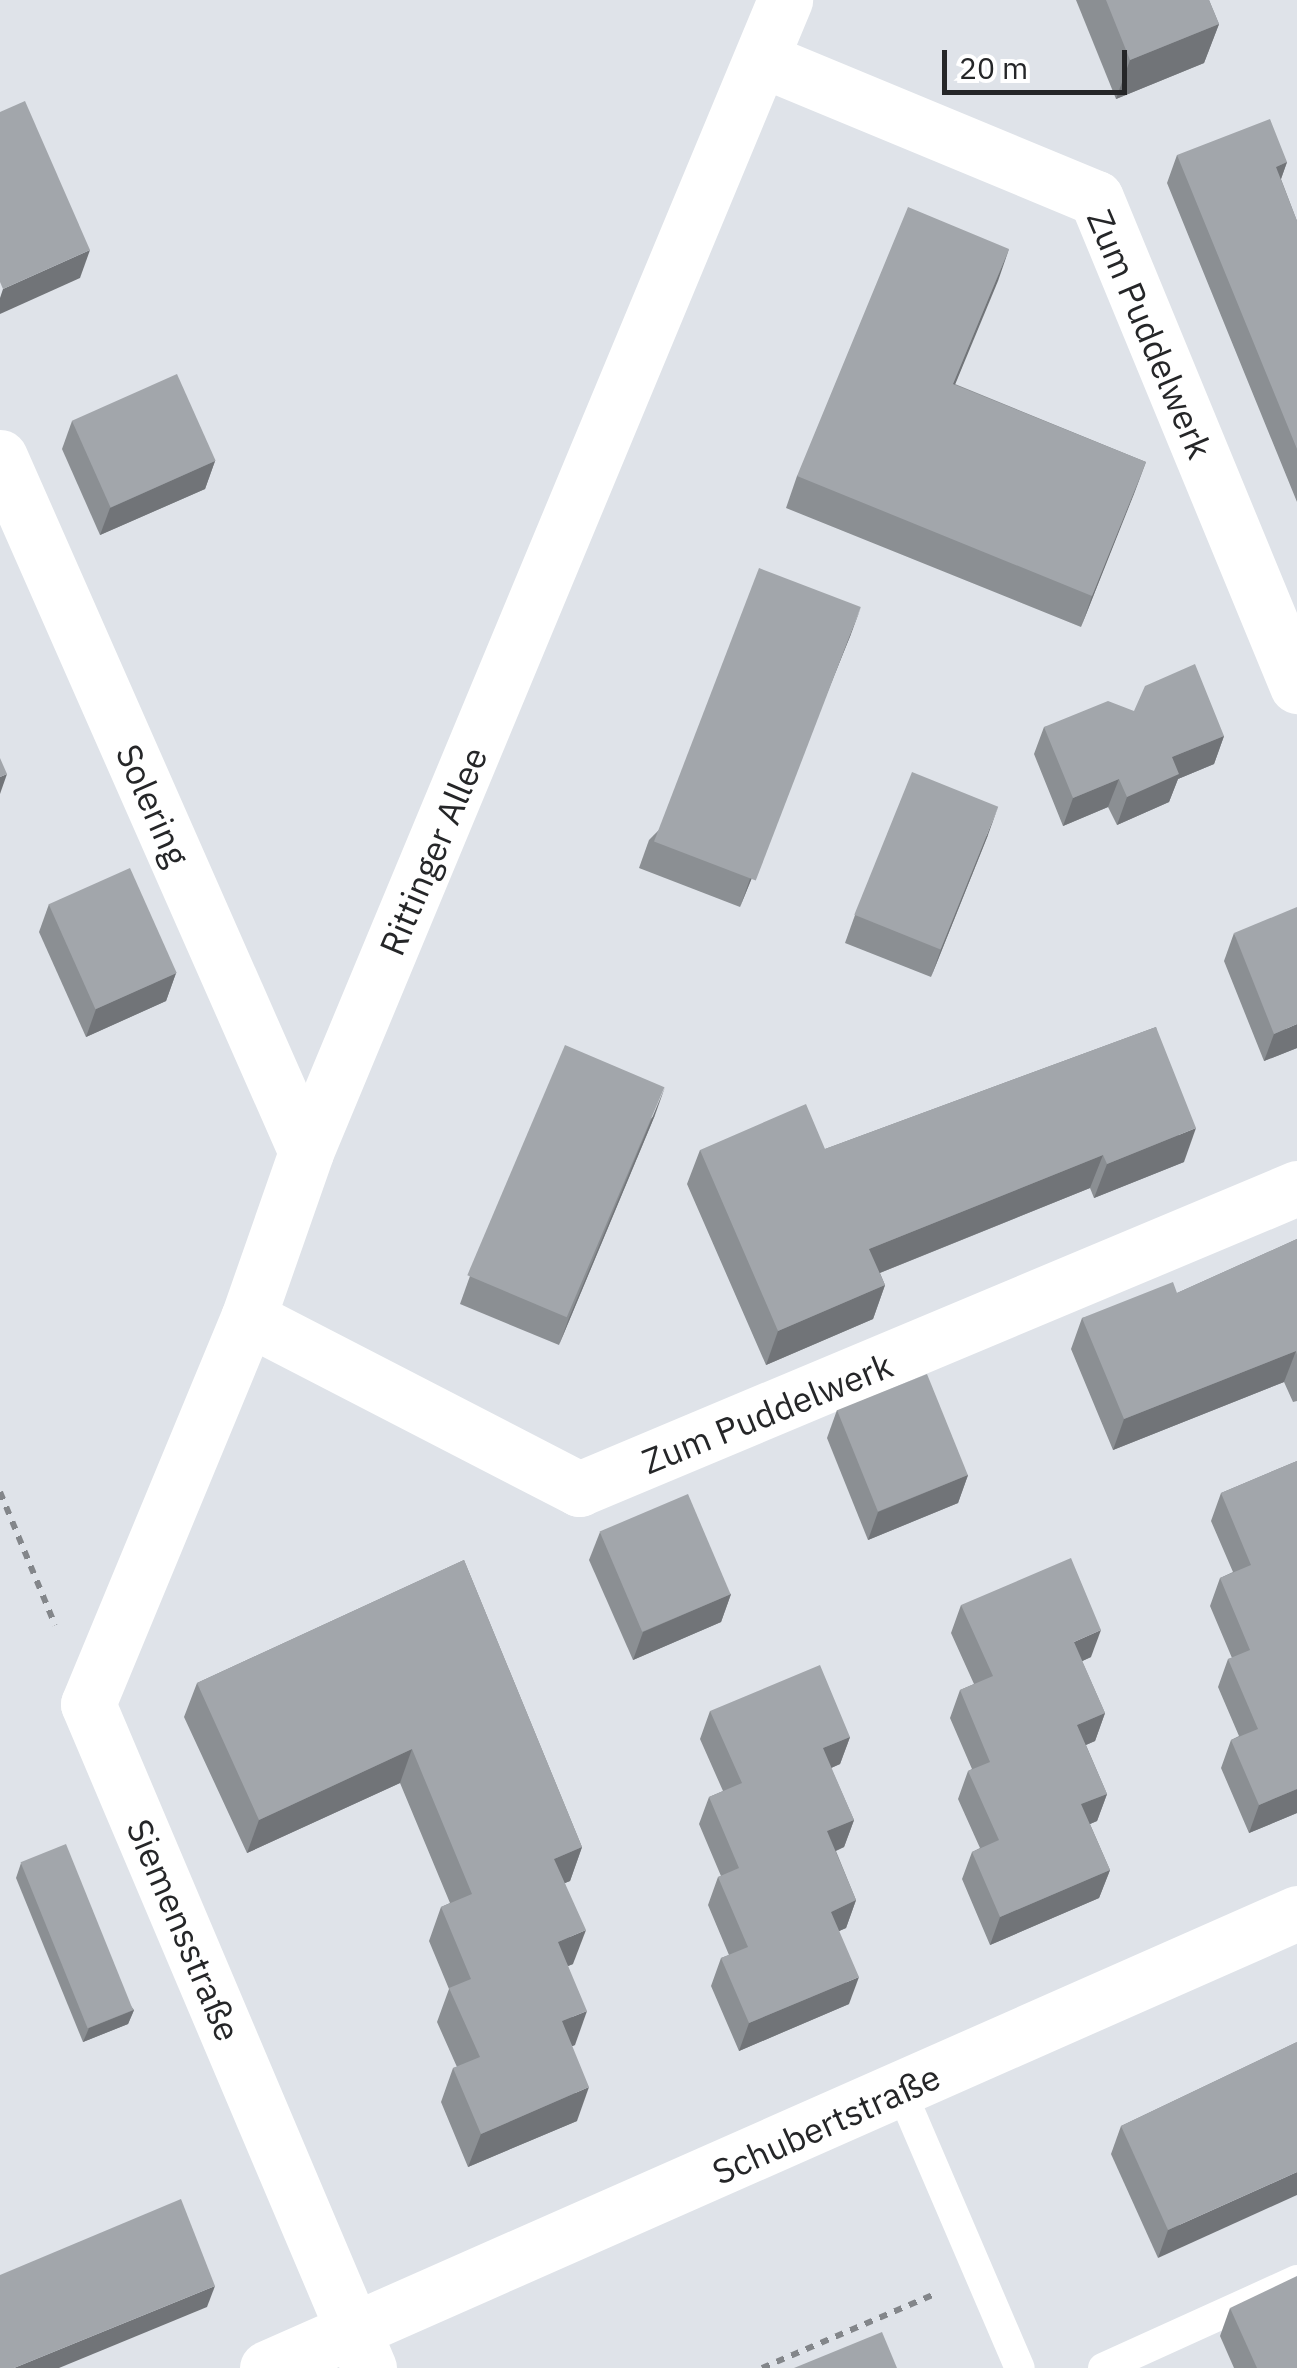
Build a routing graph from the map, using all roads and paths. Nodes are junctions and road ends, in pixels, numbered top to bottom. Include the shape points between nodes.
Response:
1 (785, 0) edge
2 (765, 61) junction
3 (0, 457) edge
4 (1297, 686) edge
5 (306, 1152) junction
6 (1297, 1188) edge
7 (248, 1318) junction
8 (0, 1492) edge
9 (88, 1704) junction
10 (1297, 1913) edge
11 (901, 2091) junction
12 (980, 2274) junction
13 (1297, 2280) edge
14 (361, 2350) edge
15 (267, 2368) edge
16 (762, 2368) edge
17 (1020, 2368) edge
18 (1104, 2368) edge

1 - 2 street, Rittinger Allee
2 - 4 street, Zum Puddelwerk via 1096,198
2 - 5 street, Rittinger Allee
3 - 5 street, Solering
5 - 7 street, Rittinger Allee
6 - 7 street, Zum Puddelwerk via 579,1489
7 - 9 street, Rittinger Allee
8 - 9 path
9 - 14 street, Siemensstraße
10 - 11 street, Schubertstraße
11 - 12 lane
11 - 14 street, Schubertstraße
12 - 16 path
12 - 17 lane
13 - 18 lane
14 - 15 street, Schubertstraße

